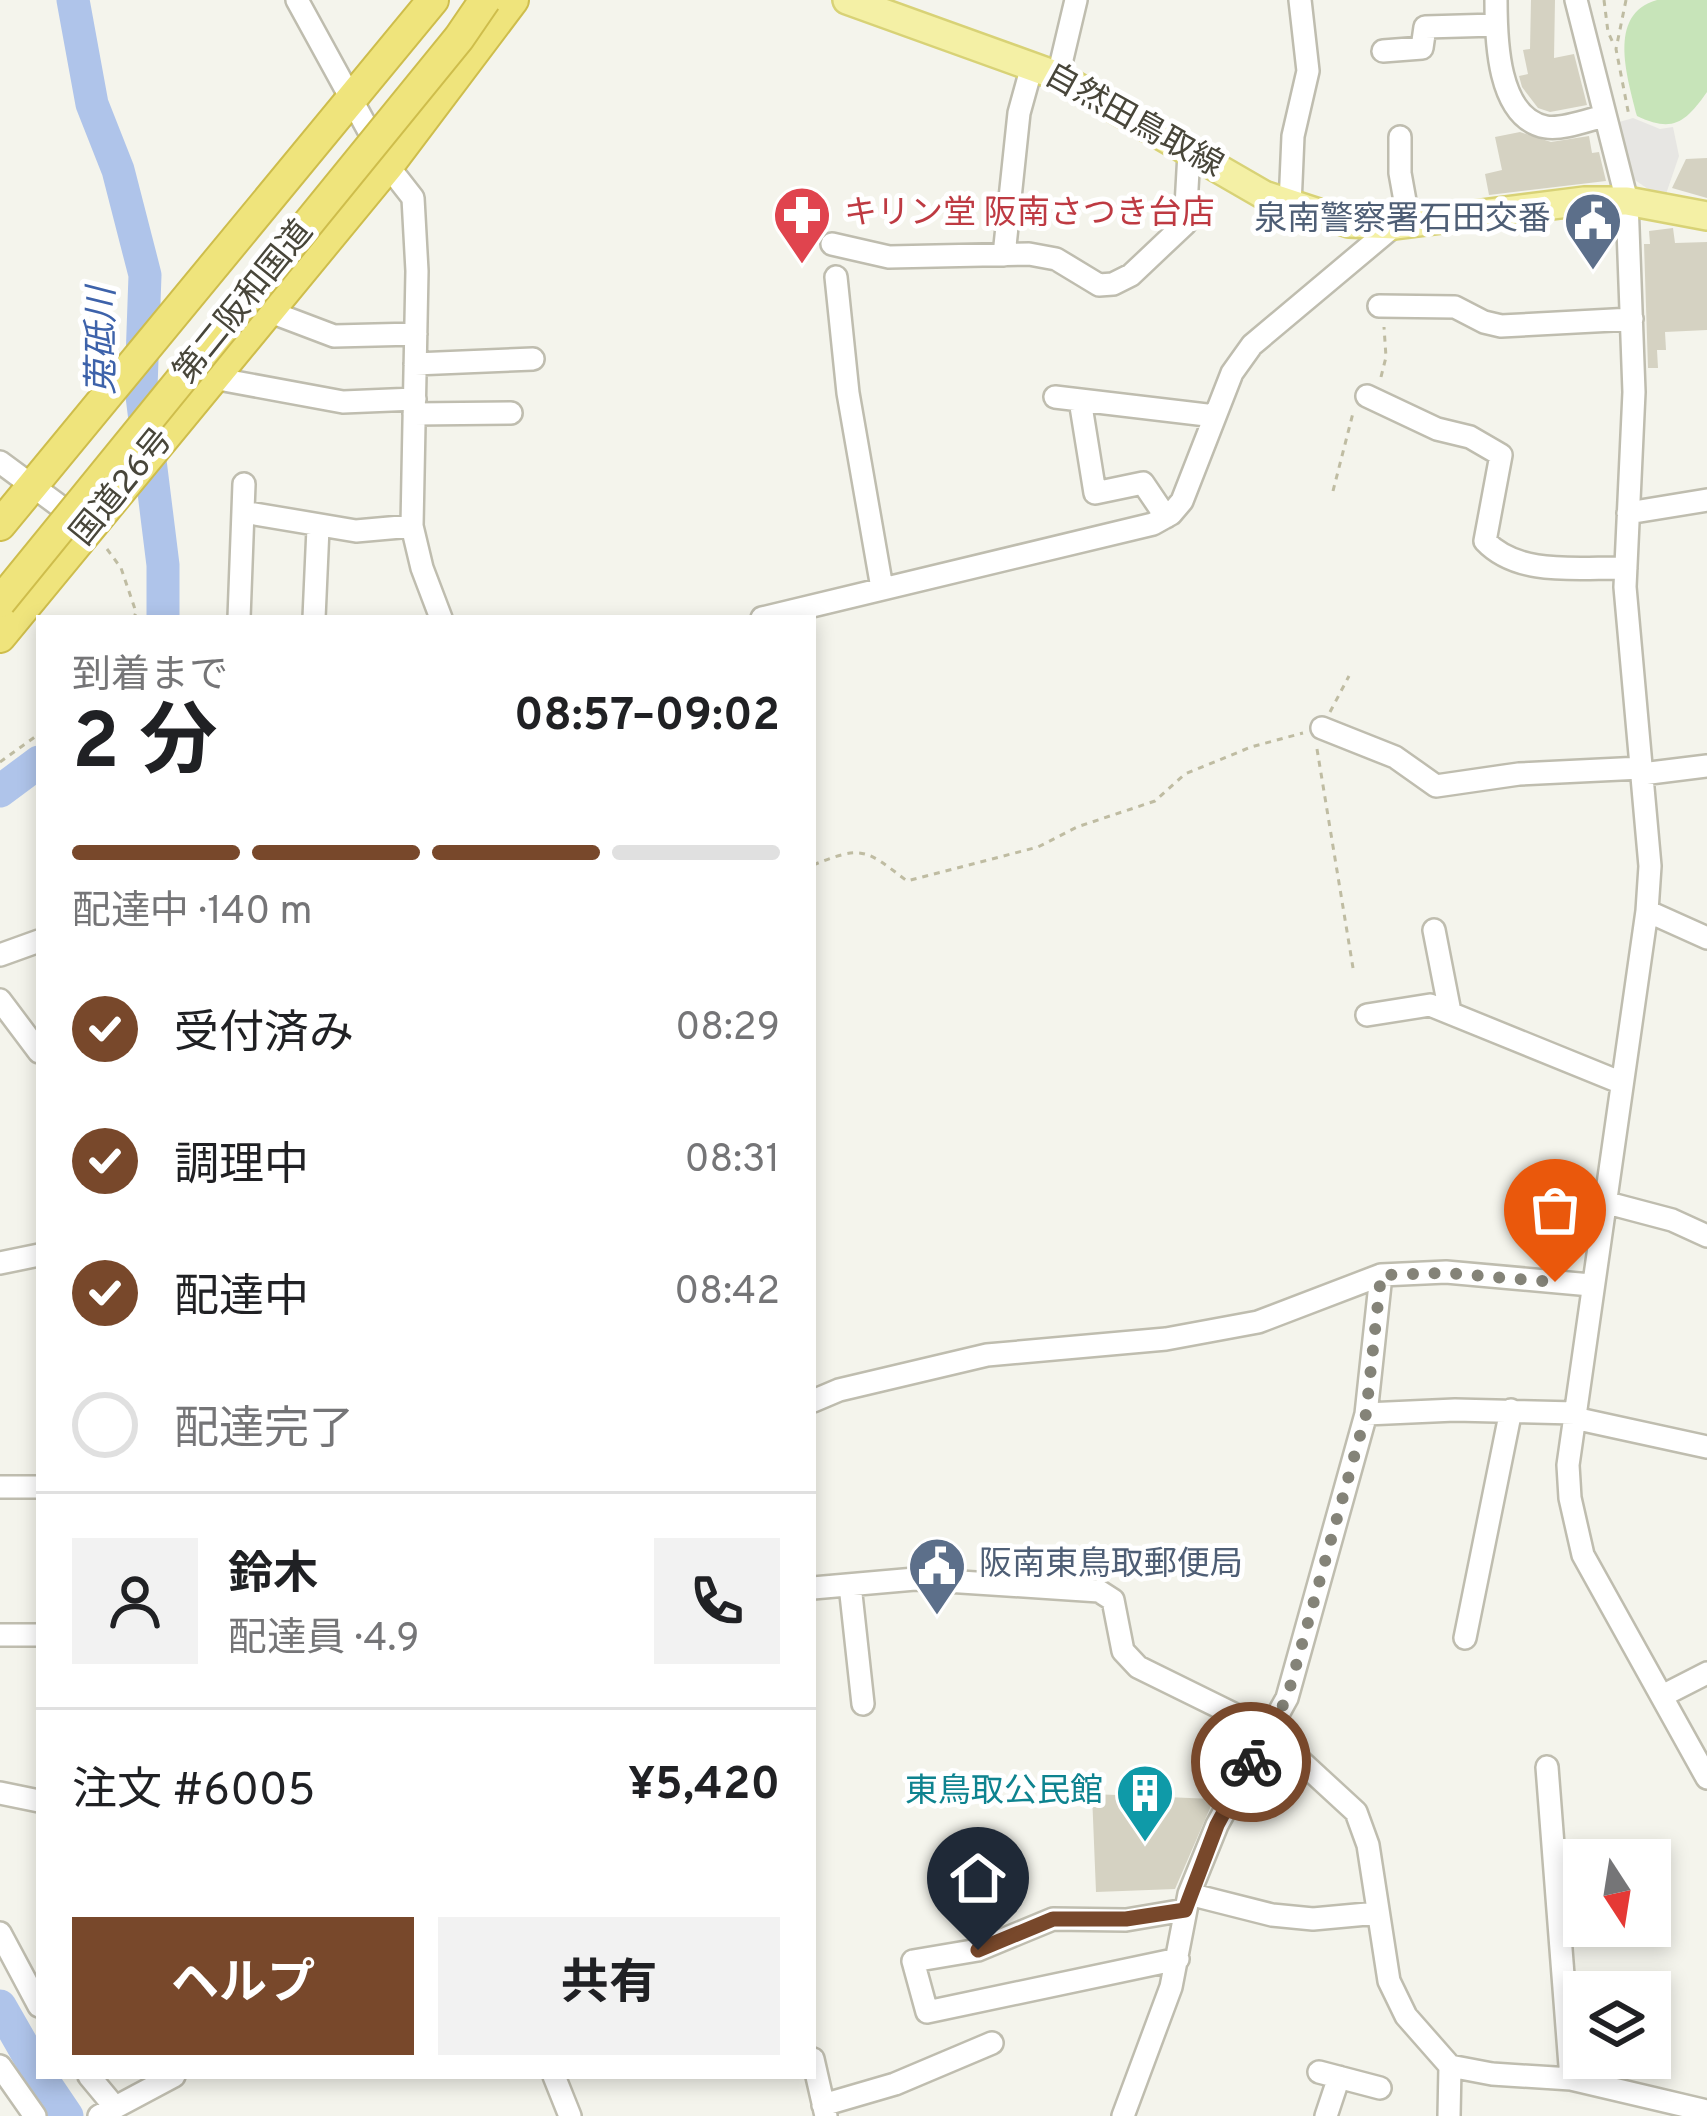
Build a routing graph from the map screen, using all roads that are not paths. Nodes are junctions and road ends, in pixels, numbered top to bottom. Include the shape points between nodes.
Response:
1 (297, 0) edge
2 (433, 0) edge
3 (485, 0) edge
4 (513, 0) edge
5 (847, 0) edge
6 (1076, 0) edge
7 (1300, 0) edge
8 (1496, 0) edge
9 (1576, 0) edge
10 (1496, 25) junction
11 (1383, 51) dead end
12 (1045, 71) junction
13 (353, 97) junction
14 (1604, 116) junction
15 (1400, 137) dead end
16 (1189, 153) junction
17 (388, 166) junction
18 (1627, 201) junction
19 (1289, 205) junction
20 (1707, 216) edge
21 (1402, 224) junction
22 (832, 244) dead end
23 (1004, 255) junction
24 (836, 277) dead end
25 (1379, 306) dead end
26 (268, 311) junction
27 (1632, 319) junction
28 (416, 334) junction
29 (533, 359) dead end
30 (415, 364) junction
31 (213, 378) junction
32 (1367, 396) dead end
33 (1054, 398) dead end
34 (1080, 400) junction
35 (414, 407) junction
36 (512, 412) dead end
37 (1215, 416) junction
38 (0, 462) edge
39 (244, 484) dead end
40 (29, 487) junction
41 (1707, 500) edge
42 (243, 512) junction
43 (1628, 513) junction
44 (1166, 517) junction
45 (0, 525) edge
46 (412, 526) junction
47 (318, 527) junction
48 (91, 528) junction
49 (1626, 568) junction
50 (882, 588) junction
51 (0, 602) edge
52 (239, 615) edge
53 (314, 615) edge
54 (440, 615) edge
55 (773, 615) edge
56 (0, 637) edge
57 (1322, 728) road end
58 (1707, 766) edge
59 (1641, 771) junction
60 (1647, 910) junction
61 (1434, 930) dead end
62 (1707, 938) edge
63 (36, 942) edge
64 (0, 955) edge
65 (0, 1000) edge
66 (1450, 1012) junction
67 (1367, 1015) dead end
68 (36, 1048) edge
69 (1622, 1083) junction
70 (1604, 1202) junction
71 (1707, 1236) edge
72 (36, 1256) edge
73 (0, 1263) edge
74 (1381, 1275) junction
75 (1591, 1285) junction
76 (816, 1400) edge
77 (1511, 1410) junction
78 (1366, 1414) junction
79 (1574, 1416) junction
80 (1707, 1447) edge
81 (0, 1487) edge
82 (36, 1487) edge
83 (850, 1585) junction
84 (816, 1588) edge
85 (0, 1635) edge
86 (36, 1635) edge
87 (1465, 1638) dead end
88 (1707, 1673) edge
89 (1662, 1696) junction
90 (863, 1704) dead end
91 (1268, 1731) junction
92 (1547, 1767) dead end
93 (1707, 1778) edge
94 (0, 1793) edge
95 (36, 1800) edge
96 (1187, 1902) junction
97 (1378, 1913) junction
98 (0, 1933) edge
99 (1178, 1959) junction
100 (1563, 1975) edge
101 (36, 1999) edge
102 (992, 2043) dead end
103 (0, 2066) edge
104 (1450, 2066) junction
105 (816, 2072) edge
106 (1563, 2078) edge
107 (90, 2079) edge
108 (168, 2079) edge
109 (555, 2079) edge
110 (1571, 2079) edge
111 (1380, 2088) dead end
112 (825, 2110) edge
113 (106, 2111) edge
114 (1707, 2111) edge
115 (35, 2116) edge
116 (570, 2116) edge
117 (1123, 2116) edge
118 (1327, 2116) edge
119 (1449, 2116) edge

1 - 13 street
2 - 13 highway, 国道26号
3 - 51 highway, 第二阪和国道, bridge
4 - 17 highway, 国道26号
5 - 12 main road, 自然田鳥取線
6 - 12 street
7 - 19 street via 1309,71 1293,136
8 - 10 street
9 - 14 street
10 - 11 street via 1426,27 1422,48
10 - 14 street via 1510,95 1523,116 1547,128
12 - 16 main road, 自然田鳥取線
12 - 23 street via 1018,113
13 - 17 street
13 - 40 highway, 国道26号
14 - 18 street
15 - 21 street
16 - 19 main road, 自然田鳥取線
16 - 23 street via 1185,224 1131,275 1099,285 1056,259
17 - 26 highway, 国道26号
17 - 28 street via 413,198
18 - 20 main road, 自然田鳥取線
18 - 21 main road, 自然田鳥取線
18 - 27 street
19 - 21 main road, 自然田鳥取線 via 1349,223
21 - 37 street via 1252,345
22 - 23 street via 889,256
24 - 50 street
25 - 27 street via 1455,307 1502,326
26 - 28 street via 334,336
26 - 31 highway, 国道26号
27 - 43 street
28 - 30 street
29 - 30 street
30 - 35 street
31 - 35 street
31 - 48 highway, 国道26号
32 - 49 street via 1501,455 1485,541 1499,556 1530,566
33 - 34 street
34 - 37 street
34 - 44 street via 1095,493 1143,483
35 - 36 street
35 - 46 street
37 - 44 street via 1182,501
38 - 40 street
39 - 42 street
40 - 45 highway, 国道26号
40 - 48 street
41 - 43 street
42 - 47 street
42 - 52 street
43 - 49 street
44 - 50 street
46 - 47 street
46 - 54 street
47 - 53 street
48 - 56 highway, 国道26号
49 - 59 street
50 - 55 street
57 - 59 street via 1395,757 1436,786
58 - 59 street
59 - 60 street
60 - 62 street
60 - 69 street
61 - 66 street
63 - 64 street
65 - 68 street
66 - 67 street via 1430,1005
66 - 69 street
69 - 70 street
70 - 71 street
70 - 75 street
72 - 73 street
74 - 75 street
74 - 76 street via 1258,1322 987,1355
74 - 78 street
75 - 79 street
77 - 78 street
77 - 79 street
77 - 87 street
78 - 91 street via 1287,1698
79 - 80 street
79 - 89 street via 1570,1498 1583,1555
81 - 82 street
83 - 84 street
83 - 90 street
83 - 91 street via 915,1579 1099,1591 1113,1600 1124,1651 1138,1667
85 - 86 street
88 - 89 street
89 - 93 street
91 - 96 street
91 - 97 street via 1356,1812
92 - 100 street
94 - 95 street
96 - 97 street via 1313,1919
96 - 99 street
96 - 99 street via 1126,1919 1053,1919 978,1950 913,1960 927,2012
97 - 104 street via 1389,1981 1406,2016
98 - 101 street
99 - 117 street
102 - 112 street
103 - 115 street
104 - 106 street
104 - 119 street
105 - 112 street
107 - 113 street
108 - 113 street
109 - 116 street
110 - 114 street
111 - 118 street via 1329,2074

